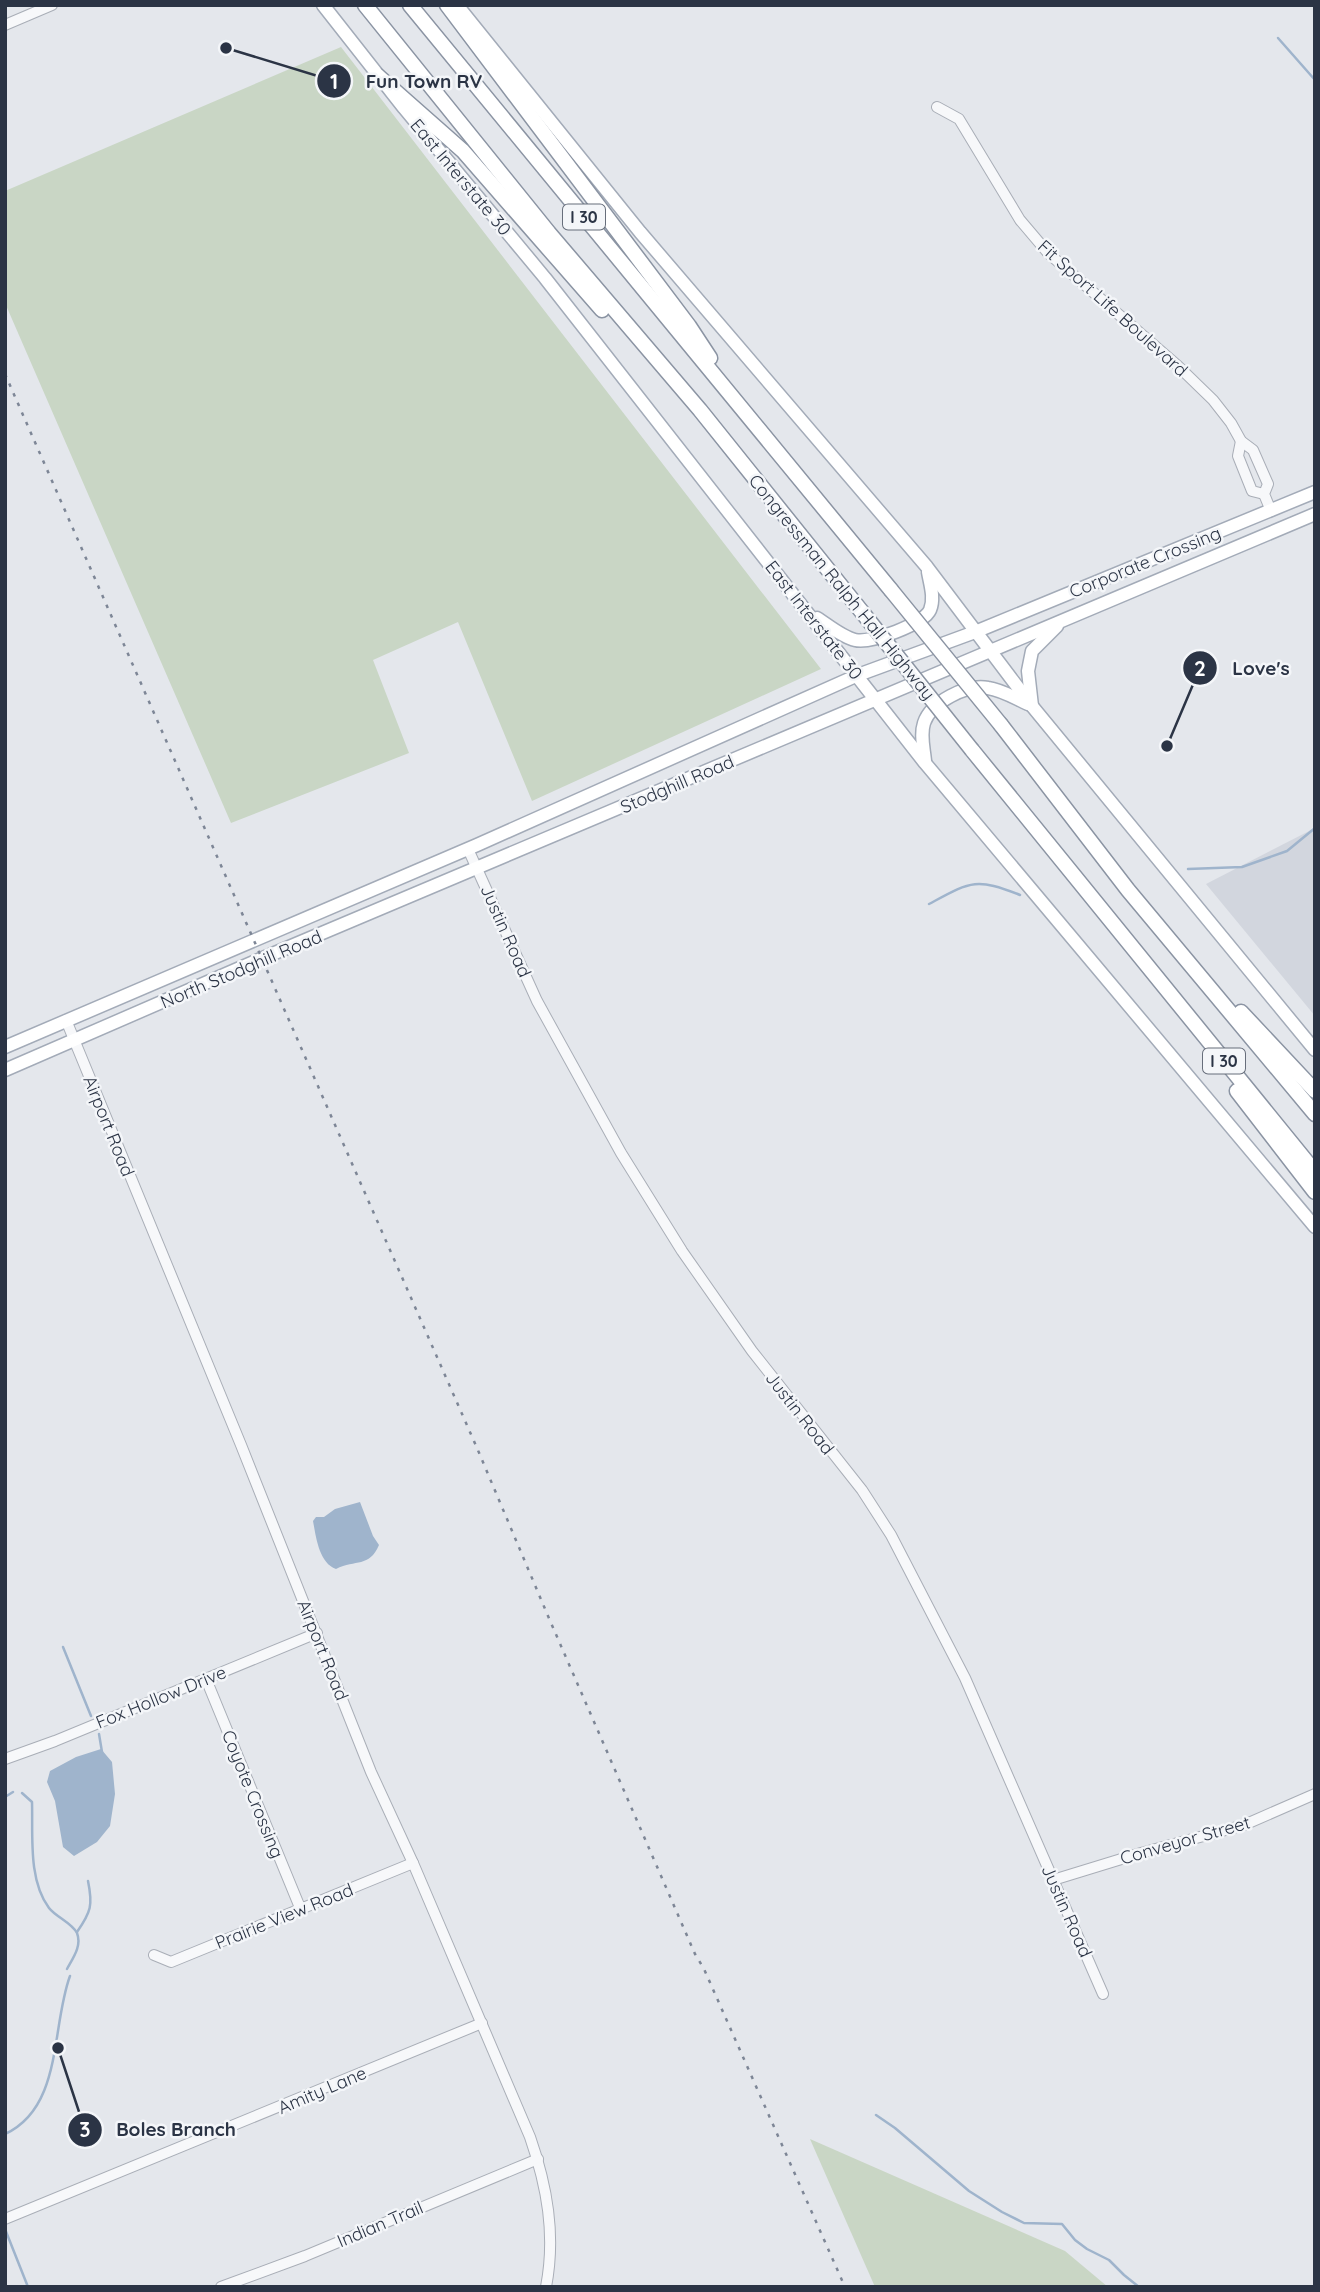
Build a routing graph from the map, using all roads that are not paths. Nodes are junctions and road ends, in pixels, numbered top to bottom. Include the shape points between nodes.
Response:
1 (52, 5) edge
2 (323, 5) edge
3 (365, 5) edge
4 (410, 5) edge
5 (447, 5) edge
6 (457, 5) edge
7 (5, 26) edge
8 (378, 76) junction
9 (937, 107) dead end
10 (700, 410) junction
11 (758, 428) junction
12 (1241, 441) junction
13 (1315, 492) edge
14 (1264, 494) junction
15 (1271, 511) junction
16 (1315, 514) edge
17 (927, 567) junction
18 (807, 612) junction
19 (1061, 622) junction
20 (975, 632) junction
21 (991, 652) junction
22 (858, 675) junction
23 (877, 700) junction
24 (1032, 706) junction
25 (925, 763) junction
26 (468, 849) junction
27 (477, 868) junction
28 (1133, 949) junction
29 (1200, 977) junction
30 (66, 1020) junction
31 (74, 1041) junction
32 (5, 1046) edge
33 (1315, 1050) edge
34 (5, 1070) edge
35 (1315, 1091) edge
36 (1315, 1114) edge
37 (1315, 1172) edge
38 (1315, 1192) edge
39 (1315, 1227) edge
40 (317, 1633) junction
41 (206, 1679) junction
42 (5, 1759) edge
43 (1315, 1794) edge
44 (413, 1863) junction
45 (1053, 1880) junction
46 (301, 1910) junction
47 (154, 1955) dead end
48 (1103, 1994) dead end
49 (482, 2023) junction
50 (538, 2159) junction
51 (5, 2219) edge
52 (221, 2287) edge
53 (546, 2287) edge

1 - 7 street
2 - 8 main road, East Interstate 30
3 - 10 highway, Congressman Ralph Hall Highway / I 30 via 549,233
4 - 11 highway, Congressman Ralph Hall Highway / I 30
5 - 11 highway via 689,326
6 - 17 main road via 640,232
8 - 10 highway via 463,151 671,388
8 - 18 main road, East Interstate 30 via 545,278
9 - 12 street, Fit Sport Life Boulevard via 959,119 1020,220 1048,253 1213,400
10 - 28 highway, Congressman Ralph Hall Highway / I 30, bridge
11 - 29 highway, Congressman Ralph Hall Highway / I 30, bridge
12 - 14 street, Fit Sport Life Boulevard via 1253,450 1268,484
12 - 14 street, Fit Sport Life Boulevard via 1238,456 1252,491
13 - 15 main road, Corporate Crossing
14 - 15 street, Fit Sport Life Boulevard
15 - 20 main road, Corporate Crossing
16 - 19 main road, Corporate Crossing
17 - 18 main road via 933,601 929,612 901,629 855,640
17 - 20 main road
18 - 22 main road, East Interstate 30
19 - 21 main road, Corporate Crossing
19 - 24 main road via 1032,651 1028,671
20 - 21 main road
20 - 22 main road, Corporate Crossing
21 - 23 main road, Corporate Crossing
21 - 24 main road
22 - 23 main road, East Interstate 30
22 - 26 main road, Stodghill Road
23 - 25 main road, East Interstate 30
23 - 27 main road, Stodghill Road
24 - 25 main road via 990,688 955,695 930,711 925,720
24 - 33 main road
25 - 39 main road, East Interstate 30
26 - 27 street, Justin Road
26 - 30 main road, North Stodghill Road
27 - 31 main road, North Stodghill Road
27 - 45 street, Justin Road via 537,1001 668,1229 752,1351 862,1490 891,1535 965,1678
28 - 37 highway, Congressman Ralph Hall Highway / I 30
28 - 38 highway via 1164,999
29 - 35 highway via 1234,1005
29 - 36 highway, Congressman Ralph Hall Highway / I 30
30 - 31 street, Airport Road
30 - 32 main road, North Stodghill Road
31 - 34 main road, North Stodghill Road
31 - 40 street, Airport Road
40 - 41 street, Fox Hollow Drive
40 - 44 street, Airport Road via 371,1772
41 - 42 street, Fox Hollow Drive
41 - 46 street, Coyote Crossing
43 - 45 street, Conveyor Street via 1244,1825
44 - 46 street, Prairie View Road
44 - 49 street, Airport Road
45 - 48 street, Justin Road
46 - 47 street, Prairie View Road via 171,1962
49 - 50 street, Airport Road
49 - 51 street, Amity Lane
50 - 52 street, Indian Trail
50 - 53 street, Airport Road via 550,2219

